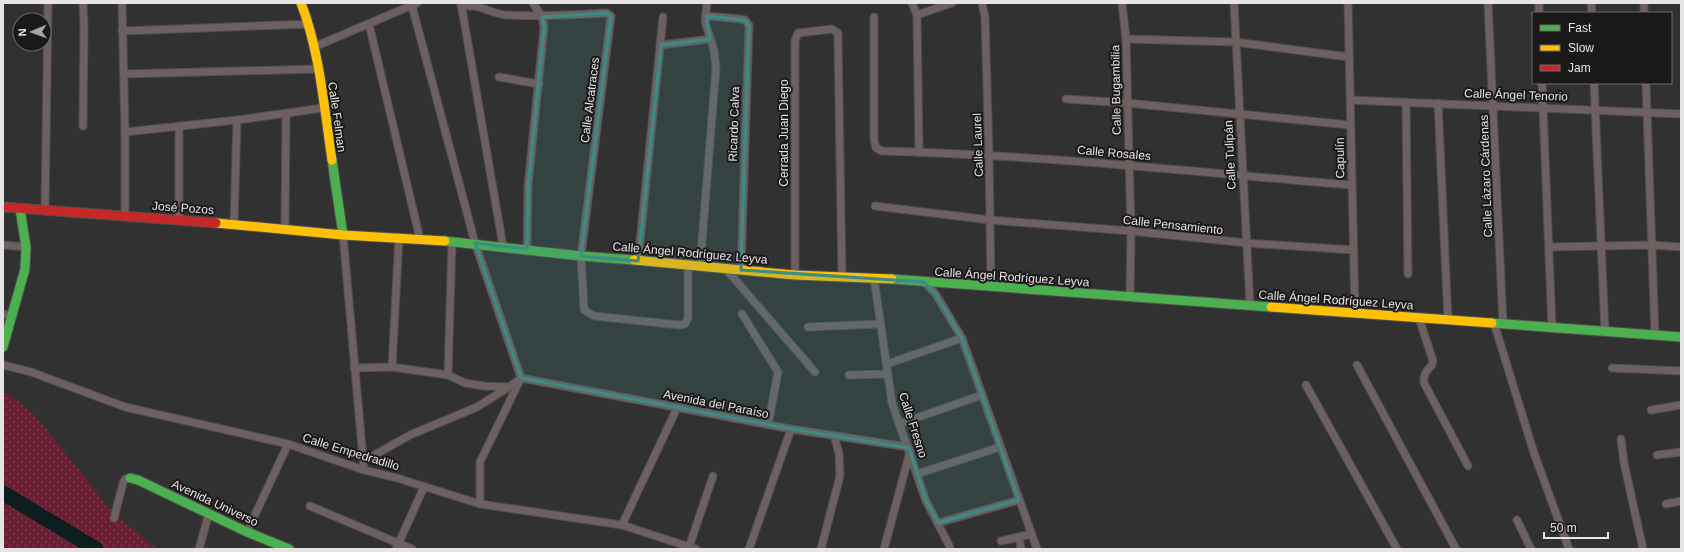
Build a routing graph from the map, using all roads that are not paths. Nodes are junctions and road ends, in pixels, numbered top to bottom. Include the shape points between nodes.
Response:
1 (48, 3) edge
2 (83, 3) edge
3 (122, 3) edge
4 (301, 3) edge
5 (533, 3) edge
6 (707, 3) edge
7 (912, 3) edge
8 (952, 3) edge
9 (982, 3) edge
10 (1122, 3) edge
11 (1234, 3) edge
12 (1348, 3) edge
13 (1488, 3) edge
14 (461, 4) edge
15 (410, 5) edge
16 (917, 15) junction
17 (706, 16) junction
18 (542, 17) junction
19 (663, 17) dead end
20 (874, 17) dead end
21 (309, 24) junction
22 (369, 24) junction
23 (122, 31) junction
24 (710, 39) junction
25 (1126, 39) junction
26 (1235, 42) junction
27 (661, 45) junction
28 (314, 46) junction
29 (1349, 57) junction
30 (318, 69) junction
31 (124, 74) junction
32 (499, 78) dead end
33 (539, 84) junction
34 (1542, 84) edge
35 (1594, 84) edge
36 (1646, 84) edge
37 (1066, 99) dead end
38 (1351, 100) junction
39 (1406, 102) junction
40 (1127, 103) junction
41 (1438, 103) junction
42 (1494, 106) junction
43 (1542, 107) junction
44 (323, 108) junction
45 (1595, 110) junction
46 (1647, 112) junction
47 (286, 114) junction
48 (1681, 114) edge
49 (1239, 115) junction
50 (237, 120) junction
51 (1350, 125) junction
52 (83, 126) dead end
53 (179, 126) junction
54 (125, 132) junction
55 (919, 152) junction
56 (989, 155) junction
57 (1128, 165) junction
58 (1242, 176) junction
59 (1351, 185) junction
60 (875, 206) dead end
61 (3, 208) edge
62 (20, 209) junction
63 (45, 211) junction
64 (126, 217) junction
65 (179, 220) junction
66 (990, 220) junction
67 (234, 224) junction
68 (285, 229) junction
69 (1131, 231) junction
70 (343, 235) junction
71 (399, 238) junction
72 (420, 239) junction
73 (452, 240) junction
74 (475, 243) junction
75 (1247, 243) junction
76 (1602, 244) junction
77 (3, 245) edge
78 (1651, 245) junction
79 (503, 246) junction
80 (1549, 246) junction
81 (26, 247) junction
82 (1681, 247) edge
83 (527, 249) junction
84 (1354, 250) junction
85 (581, 256) junction
86 (638, 261) junction
87 (688, 264) junction
88 (700, 266) junction
89 (725, 268) junction
90 (741, 270) junction
91 (1408, 274) dead end
92 (795, 275) junction
93 (842, 276) junction
94 (874, 278) junction
95 (924, 282) junction
96 (991, 286) junction
97 (1130, 297) junction
98 (1250, 305) junction
99 (1355, 312) junction
100 (742, 314) dead end
101 (7, 315) edge
102 (1419, 318) junction
103 (1448, 320) junction
104 (880, 324) junction
105 (1499, 324) junction
106 (808, 327) dead end
107 (1552, 327) junction
108 (1605, 331) junction
109 (1655, 335) junction
110 (1681, 337) edge
111 (962, 338) junction
112 (3, 347) edge
113 (887, 364) junction
114 (3, 365) edge
115 (1357, 365) dead end
116 (392, 367) junction
117 (354, 368) junction
118 (1612, 368) dead end
119 (1681, 371) edge
120 (815, 372) dead end
121 (888, 374) junction
122 (448, 375) junction
123 (849, 375) dead end
124 (521, 378) junction
125 (1306, 385) dead end
126 (509, 387) junction
127 (982, 395) junction
128 (1681, 405) edge
129 (678, 408) junction
130 (1651, 410) dead end
131 (899, 424) junction
132 (768, 425) junction
133 (791, 429) junction
134 (834, 436) junction
135 (1621, 439) dead end
136 (288, 444) junction
137 (1000, 447) junction
138 (909, 450) junction
139 (1681, 452) edge
140 (1657, 456) dead end
141 (364, 462) junction
142 (1468, 466) dead end
143 (364, 470) junction
144 (917, 474) junction
145 (713, 476) dead end
146 (130, 478) joint
147 (424, 487) junction
148 (1019, 500) junction
149 (1681, 501) edge
150 (480, 504) junction
151 (1666, 504) dead end
152 (310, 506) dead end
153 (209, 513) junction
154 (114, 518) dead end
155 (1517, 520) dead end
156 (938, 523) junction
157 (622, 525) junction
158 (247, 532) junction
159 (1031, 534) junction
160 (1019, 537) junction
161 (1001, 541) dead end
162 (398, 546) edge
163 (692, 548) edge
164 (200, 549) edge
165 (289, 549) edge
166 (412, 549) edge
167 (749, 549) edge
168 (821, 549) edge
169 (884, 549) edge
170 (950, 549) edge
171 (1021, 549) edge
172 (1037, 549) edge
173 (1397, 549) edge
174 (1456, 549) edge
175 (1531, 549) edge
176 (1569, 549) edge
177 (1644, 549) edge

1 - 63 street
2 - 52 street
3 - 23 street
4 - 21 street, Calle Felman
5 - 18 street
6 - 17 street
7 - 16 street
8 - 16 street
9 - 56 street, Calle Laurel via 985,17
10 - 25 street, Calle Bugambilia
11 - 26 street, Calle Tulipán
12 - 29 street, Capulín
13 - 42 street, Calle Lázaro Cárdenas
14 - 18 street via 482,7 496,14
14 - 79 street
15 - 22 street
15 - 74 street
16 - 55 street
17 - 24 street via 705,22
17 - 90 street, Ricardo Calva via 745,20 749,25
18 - 33 street via 544,27
18 - 85 street, Calle Alcatraces via 607,13 611,16
19 - 27 street
20 - 55 street, Calle Rosales via 876,148 882,151
21 - 23 street
21 - 28 street, Calle Felman
22 - 28 street
22 - 72 street
23 - 31 street
24 - 27 street
24 - 88 street via 716,68
25 - 26 street
25 - 40 street, Calle Bugambilia
26 - 29 street
26 - 49 street, Calle Tulipán
27 - 86 street
28 - 30 street, Calle Felman
29 - 38 street, Capulín
30 - 31 street
30 - 44 street, Calle Felman
31 - 54 street
32 - 33 street
33 - 83 street via 528,186
34 - 43 street
35 - 45 street
36 - 46 street
37 - 40 street
38 - 39 street, Calle Ángel Tenorio
38 - 51 street, Capulín
39 - 41 street, Calle Ángel Tenorio
39 - 91 street
40 - 49 street
40 - 57 street, Calle Bugambilia
41 - 42 street, Calle Ángel Tenorio
41 - 103 street
42 - 43 street, Calle Ángel Tenorio
42 - 105 street, Calle Lázaro Cárdenas
43 - 45 street, Calle Ángel Tenorio
43 - 80 street
44 - 47 street
44 - 70 street, Calle Felman
45 - 46 street, Calle Ángel Tenorio
45 - 76 street
46 - 48 street, Calle Ángel Tenorio
46 - 78 street
47 - 50 street
47 - 68 street
49 - 51 street
49 - 58 street, Calle Tulipán
50 - 53 street
50 - 67 street
51 - 59 street, Capulín
53 - 54 street
53 - 65 street
54 - 64 street
55 - 56 street, Calle Rosales
56 - 57 street, Calle Rosales
56 - 66 street, Calle Laurel
57 - 58 street, Calle Rosales
57 - 69 street, Calle Bugambilia
58 - 59 street, Calle Rosales
58 - 75 street, Calle Tulipán
59 - 84 street, Capulín
60 - 66 street, Calle Pensamiento
61 - 62 street, José Pozos
62 - 63 street, José Pozos
62 - 81 street
63 - 64 street, José Pozos
64 - 65 street, José Pozos
65 - 67 street, José Pozos
66 - 69 street, Calle Pensamiento
66 - 96 street, Calle Laurel
67 - 68 street, José Pozos
68 - 70 street, José Pozos
69 - 75 street, Calle Pensamiento
69 - 97 street, Calle Bugambilia
70 - 71 street, Calle Ángel Rodríguez Leyva
70 - 117 street
71 - 72 street, Calle Ángel Rodríguez Leyva
71 - 116 street
72 - 73 street, Calle Ángel Rodríguez Leyva
73 - 74 street, Calle Ángel Rodríguez Leyva
73 - 122 street
74 - 79 street, Calle Ángel Rodríguez Leyva
74 - 124 street
75 - 84 street, Calle Pensamiento
75 - 98 street, Calle Tulipán
76 - 78 street
76 - 80 street
76 - 108 street
77 - 81 street
78 - 82 street
78 - 109 street
79 - 83 street, Calle Ángel Rodríguez Leyva
80 - 107 street
81 - 101 street via 25,269
83 - 85 street, Calle Ángel Rodríguez Leyva
84 - 99 street, Capulín
85 - 86 street, Calle Ángel Rodríguez Leyva
85 - 87 street via 584,310 594,316 679,325 685,324 688,318
86 - 87 street, Calle Ángel Rodríguez Leyva
87 - 88 street, Calle Ángel Rodríguez Leyva
88 - 89 street, Calle Ángel Rodríguez Leyva
89 - 90 street, Calle Ángel Rodríguez Leyva
89 - 120 street
90 - 92 street, Calle Ángel Rodríguez Leyva
92 - 93 street, Calle Ángel Rodríguez Leyva
92 - 93 street, Cerrada Juan Diego via 795,41 798,33 832,29 838,33
93 - 94 street, Calle Ángel Rodríguez Leyva
94 - 95 street, Calle Ángel Rodríguez Leyva
94 - 104 street, Calle Fresno
95 - 96 street, Calle Ángel Rodríguez Leyva
95 - 111 street via 935,293
96 - 97 street, Calle Ángel Rodríguez Leyva
97 - 98 street, Calle Ángel Rodríguez Leyva
98 - 99 street, Calle Ángel Rodríguez Leyva
99 - 102 street, Calle Ángel Rodríguez Leyva
100 - 132 street via 778,372
101 - 112 street
102 - 103 street, Calle Ángel Rodríguez Leyva
102 - 142 street via 1432,361 1423,378 1424,383
103 - 105 street, Calle Ángel Rodríguez Leyva
104 - 106 street
104 - 113 street, Calle Fresno
105 - 107 street, Calle Ángel Rodríguez Leyva
105 - 176 street, Calle Lázaro Cárdenas via 1534,453
107 - 108 street, Calle Ángel Rodríguez Leyva
108 - 109 street, Calle Ángel Rodríguez Leyva
109 - 110 street, Calle Ángel Rodríguez Leyva
111 - 113 street
111 - 127 street
113 - 121 street, Calle Fresno
114 - 136 street, Calle Empedradillo via 31,372 125,407
115 - 174 street
116 - 117 street
116 - 122 street
117 - 141 street
118 - 119 street
121 - 123 street
121 - 131 street, Calle Fresno via 892,404
122 - 126 street via 465,383
124 - 126 street
124 - 129 street, Avenida del Paraíso
124 - 150 street via 480,462
125 - 173 street
126 - 141 street via 477,407 410,435
127 - 131 street
127 - 137 street
128 - 130 street
129 - 132 street, Avenida del Paraíso
129 - 157 street
131 - 138 street, Calle Fresno
132 - 133 street, Avenida del Paraíso
133 - 134 street, Avenida del Paraíso
133 - 167 street
134 - 138 street, Avenida del Paraíso
134 - 168 street via 839,453 840,476
135 - 177 street
136 - 143 street, Calle Empedradillo
136 - 158 street
137 - 144 street
137 - 148 street
138 - 144 street, Calle Fresno
138 - 169 street
139 - 140 street
141 - 143 street
143 - 147 street, Calle Empedradillo
144 - 156 street, Calle Fresno via 926,501
145 - 163 street
146 - 153 street, Avenida Universo
146 - 154 street via 122,483
147 - 150 street, Calle Empedradillo
147 - 162 street
148 - 156 street
148 - 159 street
149 - 151 street
150 - 157 street, Calle Empedradillo
152 - 162 street
153 - 158 street, Avenida Universo
153 - 164 street
155 - 175 street
156 - 170 street, Calle Fresno
157 - 163 street, Calle Empedradillo
158 - 165 street, Avenida Universo
159 - 160 street
159 - 172 street
160 - 161 street
160 - 171 street
162 - 166 street

